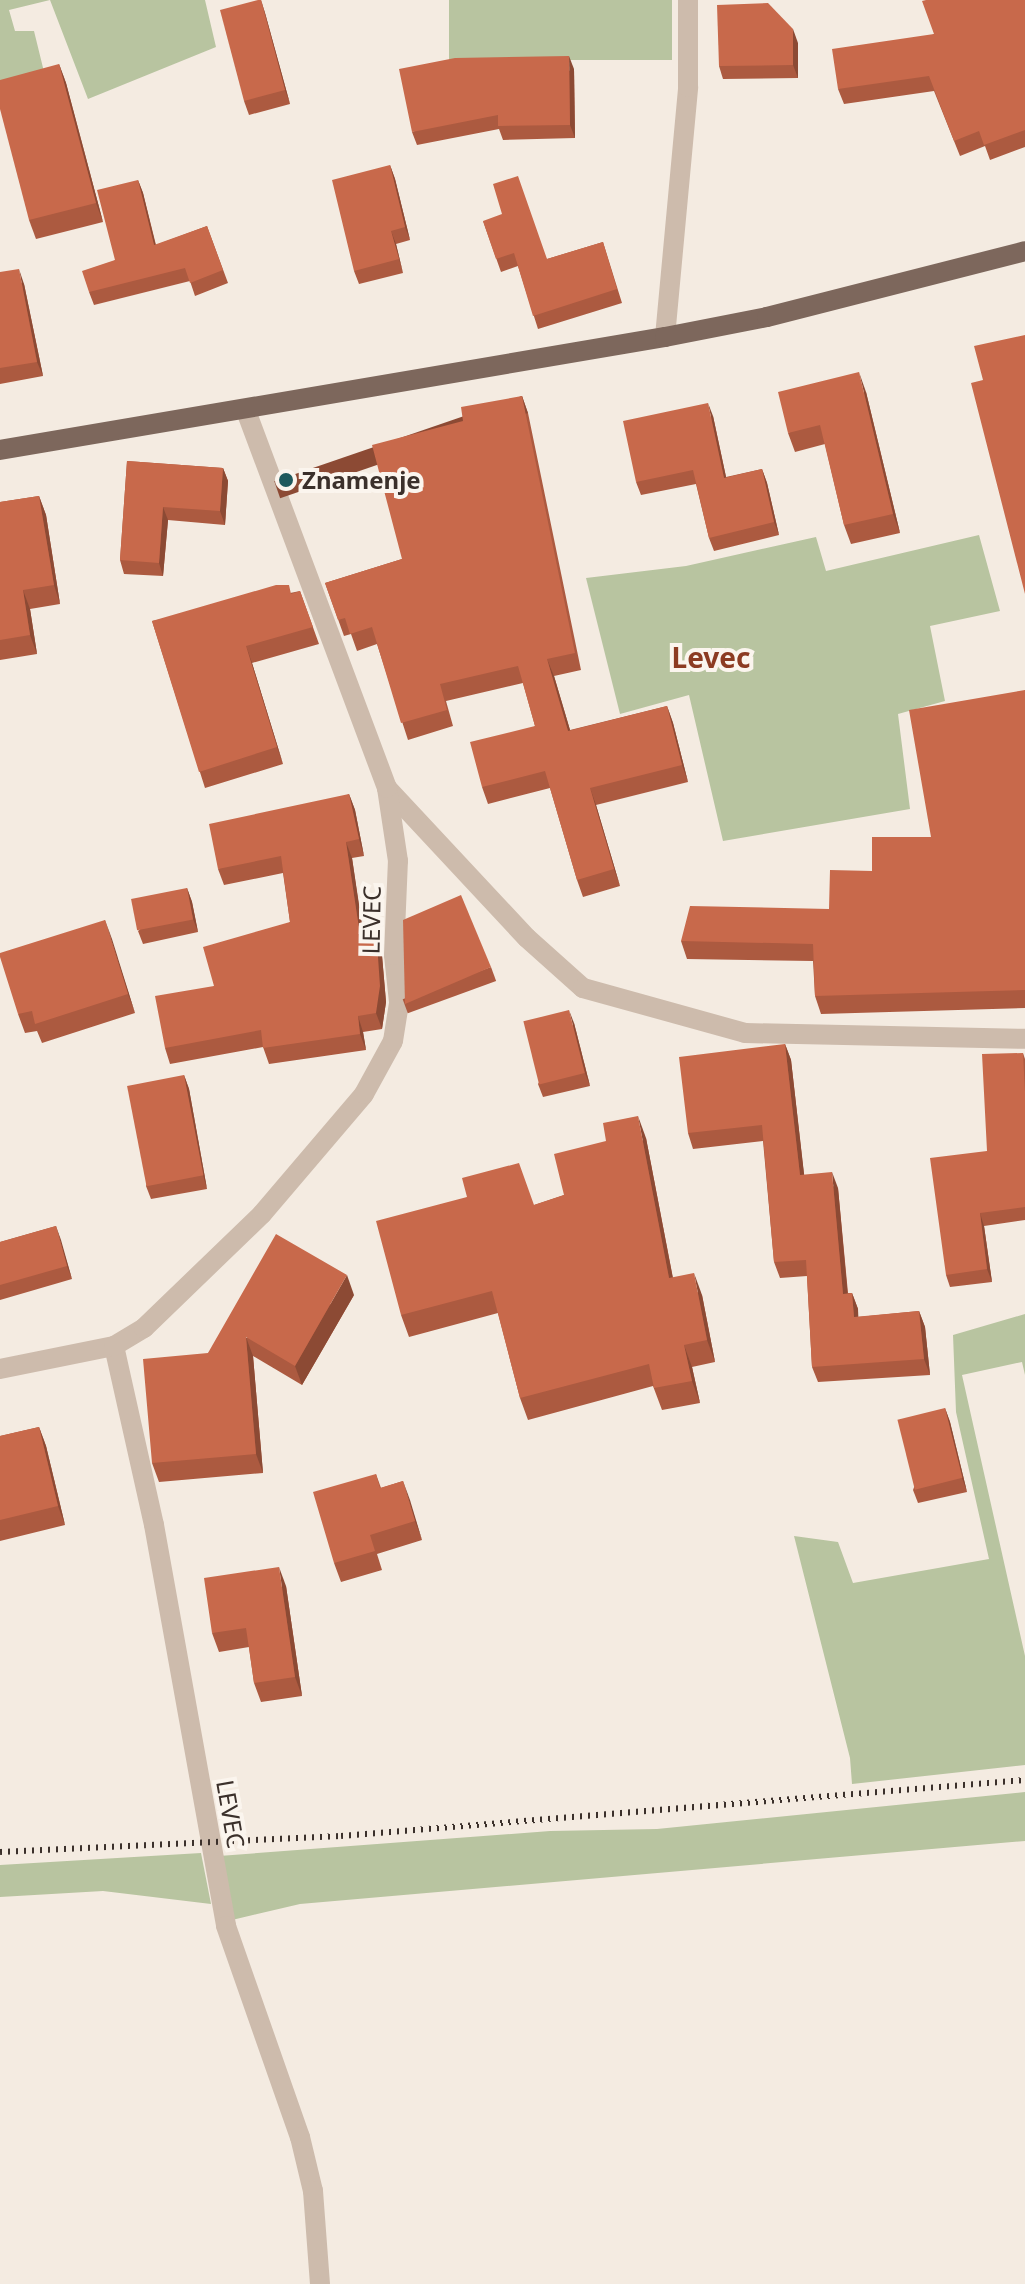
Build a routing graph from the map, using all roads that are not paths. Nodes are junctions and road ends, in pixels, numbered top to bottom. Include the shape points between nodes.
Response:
1 (688, 0) edge
2 (1025, 251) edge
3 (665, 337) junction
4 (246, 410) junction
5 (0, 450) edge
6 (387, 788) junction
7 (1025, 1039) edge
8 (114, 1346) junction
9 (0, 1369) edge
10 (320, 2284) edge

1 - 3 street via 688,87
2 - 3 main road via 767,317
3 - 4 main road
4 - 5 main road
4 - 6 street, LEVEC
6 - 7 street via 527,938 583,988 745,1033
6 - 8 street, LEVEC via 398,861 394,955 399,1002 393,1041 364,1094 262,1214 144,1328
8 - 9 street, LEVEC
8 - 10 street, LEVEC via 154,1525 226,1926 300,2137 313,2191

